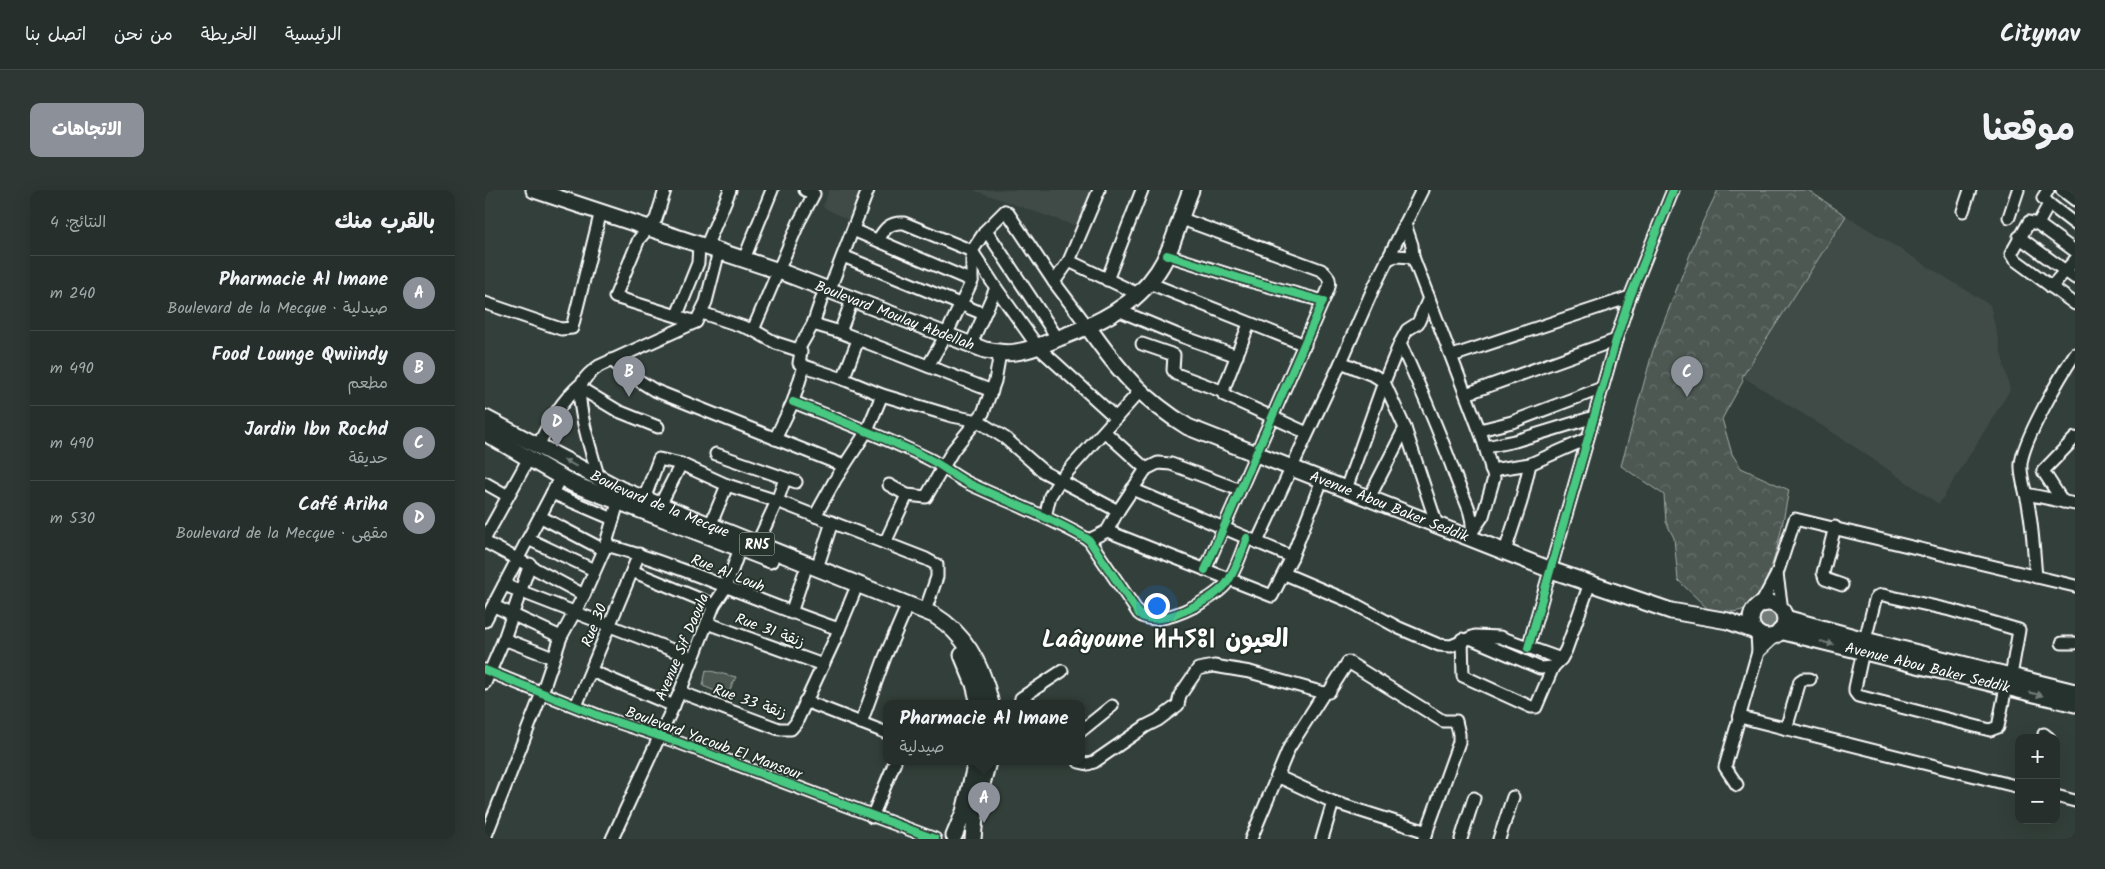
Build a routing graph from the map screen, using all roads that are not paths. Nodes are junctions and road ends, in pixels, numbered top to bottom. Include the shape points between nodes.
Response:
1 (534, 190) edge
2 (665, 190) edge
3 (730, 190) edge
4 (772, 190) edge
5 (805, 190) edge
6 (868, 190) edge
7 (1099, 190) edge
8 (1142, 190) edge
9 (1422, 190) edge
10 (1673, 190) edge
11 (1971, 190) edge
12 (2018, 190) edge
13 (2048, 190) edge
14 (2062, 190) edge
15 (1188, 191) edge
16 (2075, 200) edge
17 (2049, 204) junction
18 (601, 211) junction
19 (1963, 211) dead end
20 (2009, 217) dead end
21 (1179, 218) junction
22 (1405, 224) junction
23 (2038, 224) junction
24 (2075, 224) edge
25 (649, 227) junction
26 (853, 230) junction
27 (986, 230) junction
28 (2019, 237) junction
29 (878, 240) junction
30 (708, 247) junction
31 (972, 251) junction
32 (2075, 251) edge
33 (1167, 255) junction
34 (843, 256) junction
35 (1413, 257) junction
36 (744, 259) junction
37 (1387, 259) junction
38 (2075, 260) edge
39 (1069, 261) junction
40 (2065, 270) junction
41 (779, 271) junction
42 (2075, 278) edge
43 (1107, 280) junction
44 (971, 281) junction
45 (1054, 282) junction
46 (1149, 283) junction
47 (2051, 287) junction
48 (996, 288) junction
49 (1426, 288) junction
50 (827, 290) junction
51 (1138, 294) junction
52 (1630, 297) junction
53 (852, 300) junction
54 (1323, 301) junction
55 (485, 303) edge
56 (961, 304) junction
57 (2075, 304) edge
58 (1118, 310) junction
59 (984, 314) junction
60 (677, 315) junction
61 (699, 318) junction
62 (813, 324) junction
63 (1249, 324) junction
64 (1088, 327) junction
65 (753, 330) junction
66 (840, 332) junction
67 (945, 335) junction
68 (1186, 338) junction
69 (1058, 339) junction
70 (858, 340) junction
71 (1617, 340) junction
72 (1400, 342) junction
73 (971, 344) junction
74 (1142, 344) dead end
75 (1305, 345) junction
76 (1038, 346) junction
77 (798, 350) junction
78 (1000, 353) junction
79 (2075, 354) edge
80 (1175, 355) junction
81 (1237, 356) junction
82 (1452, 356) junction
83 (611, 360) junction
84 (1341, 362) junction
85 (804, 366) junction
86 (928, 366) junction
87 (843, 378) junction
88 (1384, 382) junction
89 (581, 386) junction
90 (1602, 388) junction
91 (992, 391) junction
92 (1139, 392) junction
93 (1224, 392) junction
94 (1465, 394) junction
95 (882, 395) junction
96 (793, 402) junction
97 (1594, 417) junction
98 (485, 418) edge
99 (1116, 418) junction
100 (1272, 418) junction
101 (978, 421) junction
102 (658, 427) dead end
103 (1405, 428) junction
104 (1480, 430) junction
105 (867, 431) junction
106 (1105, 432) junction
107 (485, 433) edge
108 (1307, 433) junction
109 (2075, 438) edge
110 (775, 439) junction
111 (1587, 439) junction
112 (519, 443) junction
113 (1485, 447) junction
114 (533, 452) junction
115 (1255, 453) junction
116 (716, 454) dead end
117 (681, 464) junction
118 (1529, 464) junction
119 (844, 466) junction
120 (944, 466) junction
121 (1291, 467) junction
122 (1146, 469) junction
123 (1491, 470) junction
124 (560, 478) junction
125 (599, 479) junction
126 (1060, 480) junction
127 (1322, 480) junction
128 (485, 482) edge
129 (727, 484) junction
130 (889, 485) dead end
131 (1132, 489) junction
132 (1346, 489) junction
133 (1240, 490) junction
134 (552, 493) junction
135 (2027, 494) junction
136 (620, 495) junction
137 (907, 495) junction
138 (508, 496) junction
139 (1369, 498) junction
140 (644, 499) junction
141 (777, 501) junction
142 (2063, 502) junction
143 (2075, 504) edge
144 (660, 505) junction
145 (1118, 511) junction
146 (815, 516) junction
147 (541, 517) junction
148 (1045, 517) junction
149 (613, 519) junction
150 (832, 522) junction
151 (1437, 525) junction
152 (488, 526) edge
153 (710, 526) junction
154 (1835, 527) junction
155 (1225, 528) junction
156 (1107, 531) junction
157 (1472, 535) junction
158 (528, 539) junction
159 (485, 540) edge
160 (1089, 540) junction
161 (1252, 540) junction
162 (885, 543) junction
163 (757, 544) junction
164 (605, 547) junction
165 (740, 548) junction
166 (1505, 550) junction
167 (639, 554) junction
168 (1292, 557) junction
169 (518, 558) junction
170 (530, 564) junction
171 (594, 570) junction
172 (1205, 570) junction
173 (1551, 570) junction
174 (632, 571) junction
175 (811, 571) junction
176 (1285, 574) junction
177 (1777, 574) junction
178 (2036, 577) junction
179 (1229, 579) junction
180 (1590, 583) junction
181 (504, 585) junction
182 (1842, 585) dead end
183 (2075, 586) edge
184 (726, 587) junction
185 (520, 592) junction
186 (854, 593) junction
187 (584, 595) junction
188 (713, 605) junction
189 (494, 606) junction
190 (1758, 606) junction
191 (925, 611) junction
192 (791, 613) junction
193 (904, 613) junction
194 (513, 614) junction
195 (574, 614) junction
196 (486, 618) edge
197 (1728, 621) junction
198 (707, 623) junction
199 (1781, 623) junction
200 (609, 627) junction
201 (839, 628) junction
202 (1756, 632) junction
203 (561, 637) junction
204 (1465, 638) junction
205 (503, 639) junction
206 (2062, 643) dead end
207 (2075, 643) edge
208 (1864, 646) junction
209 (1528, 648) junction
210 (1758, 652) junction
211 (553, 658) junction
212 (693, 658) junction
213 (1557, 663) junction
214 (823, 665) junction
215 (488, 671) edge
216 (591, 671) junction
217 (1062, 671) dead end
218 (1810, 679) dead end
219 (2009, 682) junction
220 (485, 683) edge
221 (680, 692) junction
222 (2075, 692) edge
223 (542, 693) junction
224 (1324, 693) junction
225 (978, 700) edge
226 (990, 700) edge
227 (1021, 700) edge
228 (805, 701) junction
229 (2075, 704) edge
230 (576, 706) junction
231 (674, 706) junction
232 (1112, 706) dead end
233 (1740, 717) junction
234 (861, 723) junction
235 (1085, 728) edge
236 (1786, 729) junction
237 (883, 731) edge
238 (660, 737) junction
239 (1085, 763) edge
240 (894, 765) edge
241 (976, 765) edge
242 (977, 765) edge
243 (1277, 776) junction
244 (1737, 785) dead end
245 (2015, 786) edge
246 (1513, 797) dead end
247 (2060, 797) edge
248 (1474, 798) dead end
249 (2075, 800) edge
250 (1333, 802) junction
251 (872, 817) junction
252 (1426, 836) edge
253 (487, 838) edge
254 (952, 838) edge
255 (612, 839) edge
256 (935, 839) edge
257 (973, 839) edge
258 (1251, 839) edge
259 (1322, 839) edge
260 (1461, 839) edge
261 (1499, 839) edge

1 - 18 main road, Boulevard Moulay Abdellah
2 - 25 street via 656,219
3 - 30 street
4 - 36 street
5 - 41 street via 814,194
6 - 26 street
7 - 39 street
8 - 43 street
9 - 22 street
10 - 52 street
11 - 19 street
12 - 20 street
13 - 17 street via 2043,198
14 - 16 street
15 - 21 main road, Boulevard Moulay Abdellah
17 - 23 street
17 - 24 street
18 - 25 main road, Boulevard Moulay Abdellah
18 - 55 street via 572,328 561,330
21 - 33 main road, Boulevard Moulay Abdellah
21 - 54 street via 1321,270 1328,275 1330,282
22 - 35 street
22 - 37 street
23 - 28 street via 2029,222
23 - 32 street
25 - 30 main road, Boulevard Moulay Abdellah
25 - 60 street via 639,239 615,297
26 - 29 street
26 - 34 street
27 - 31 street
27 - 45 street via 1003,212 1008,213
27 - 69 street
28 - 40 street
28 - 47 street via 2012,256
29 - 31 street via 893,223 904,223
29 - 44 street
30 - 36 main road, Boulevard Moulay Abdellah
30 - 60 street
30 - 61 street via 711,288
31 - 44 street
31 - 48 street
33 - 46 main road, Boulevard Moulay Abdellah
33 - 54 street
34 - 50 street
34 - 56 street
35 - 37 street
35 - 49 street
36 - 41 main road, Boulevard Moulay Abdellah
37 - 84 street
38 - 40 street
39 - 43 street
39 - 45 street
40 - 42 street
40 - 47 street
41 - 50 main road, Boulevard Moulay Abdellah
41 - 65 street
43 - 51 street
44 - 56 street
45 - 64 street
46 - 51 main road, Boulevard Moulay Abdellah
46 - 63 street
47 - 57 street
48 - 59 street
48 - 76 street
49 - 72 street via 1429,298 1418,323 1407,330
49 - 82 street
50 - 53 main road, Boulevard Moulay Abdellah
50 - 62 street
51 - 58 main road, Boulevard Moulay Abdellah
52 - 71 street
52 - 82 street
53 - 66 street
53 - 67 main road, Boulevard Moulay Abdellah
54 - 75 street
56 - 59 street
56 - 67 street
58 - 64 main road, Boulevard Moulay Abdellah
58 - 68 street
59 - 73 street
60 - 61 street
61 - 65 street
61 - 83 street
62 - 66 street
62 - 77 street
63 - 75 street
63 - 81 street
64 - 69 main road, Boulevard Moulay Abdellah
64 - 92 main road, Avenue Abou Baker Seddik
65 - 77 street via 776,344
66 - 70 street
67 - 73 main road, Boulevard Moulay Abdellah
67 - 86 street
68 - 80 street
68 - 81 street
69 - 76 main road, Boulevard Moulay Abdellah
70 - 86 street
70 - 87 street
71 - 90 street
71 - 94 street
72 - 88 street
72 - 157 street via 1461,487 1473,521
73 - 78 main road, Boulevard Moulay Abdellah
74 - 80 street
75 - 100 street
76 - 78 main road, Boulevard Moulay Abdellah
76 - 99 street
77 - 85 street via 801,352 799,363
78 - 91 street
79 - 135 street via 2024,451 2021,476
80 - 93 street via 1173,370 1176,374
81 - 93 street
82 - 94 street
83 - 89 street via 592,371
83 - 110 street via 654,390
84 - 88 street
84 - 108 street
85 - 87 street
85 - 96 street
86 - 91 street
87 - 95 street
88 - 103 street
88 - 132 street
89 - 102 street via 618,411
89 - 114 street via 567,396
89 - 125 street via 580,400
90 - 97 street
90 - 104 street via 1512,422
91 - 101 street
92 - 99 street
92 - 115 main road, Avenue Abou Baker Seddik via 1189,427
93 - 100 street via 1227,397
94 - 104 street
95 - 101 street
95 - 105 street
96 - 105 street
96 - 110 street
97 - 111 street
97 - 113 street
98 - 112 main road, Boulevard de la Mecque / RN5
99 - 106 street
100 - 108 street
100 - 115 street
101 - 120 street
101 - 126 street via 1005,438 1044,472
103 - 139 street
103 - 151 street
104 - 113 street
105 - 119 street
105 - 120 street
106 - 122 street
106 - 126 street
107 - 112 main road, Boulevard de la Mecque / RN5
108 - 121 street
109 - 142 street via 2043,471
110 - 119 street
111 - 118 street
111 - 173 street
112 - 114 main road, Boulevard de la Mecque / RN5
113 - 123 street
114 - 124 main road, Boulevard de la Mecque / RN5
125 -> 114 main road, Boulevard de la Mecque / RN5
114 - 138 street
115 - 121 main road, Avenue Abou Baker Seddik
115 - 133 street
116 - 141 street via 790,480
117 - 129 street
117 - 140 street via 659,459
117 - 144 street
118 - 123 street
118 - 166 street via 1521,502
119 - 146 street
120 - 137 street via 926,497
120 - 148 street via 970,484
121 - 127 main road, Avenue Abou Baker Seddik
121 - 161 street
122 - 131 street
122 - 133 street via 1164,462
123 - 157 street via 1494,478 1483,516
124 - 134 street
124 - 136 main road, Boulevard de la Mecque / RN5
125 - 136 main road, Boulevard de la Mecque / RN5
126 - 145 street
126 - 148 street via 1050,496
127 - 132 main road, Avenue Abou Baker Seddik
127 - 168 street
128 - 138 street
129 - 141 street
129 - 153 street
130 - 137 street
131 - 145 street
131 - 155 street
132 - 139 main road, Avenue Abou Baker Seddik
133 - 155 street
134 - 147 street
134 - 149 street
135 - 142 street
135 - 178 street
136 - 140 main road, Boulevard de la Mecque / RN5
136 - 149 street
136 - 165 main road, Boulevard de la Mecque / RN5
137 - 162 street
138 - 152 street
139 - 151 main road, Avenue Abou Baker Seddik
140 - 144 main road, Boulevard de la Mecque / RN5
141 - 146 street
141 - 163 street
142 - 143 street
144 - 153 main road, Boulevard de la Mecque / RN5
145 - 156 street
146 - 150 street
147 - 158 street
147 - 164 street, Rue Al Louh
148 - 160 street
149 - 164 street
150 - 162 street
150 - 175 street
151 - 157 main road, Avenue Abou Baker Seddik
152 - 159 street
153 - 163 main road, Boulevard de la Mecque / RN5
154 - 177 street via 1795,519
154 - 178 street
154 - 182 street via 1823,573 1825,579
155 - 161 street
155 - 172 street
156 - 160 street
156 - 172 street
157 - 166 main road, Avenue Abou Baker Seddik
158 - 169 street
158 - 171 street
159 - 169 street
160 - 179 street via 1139,614 1146,618 1162,618 1188,609 1221,589
161 - 168 street
161 - 179 street
162 - 191 street via 937,565 937,577
163 - 175 main road, Boulevard de la Mecque / RN5
164 - 167 street, Rue Al Louh
164 - 171 street
165 - 175 main road, Boulevard de la Mecque / RN5
165 - 184 street, Avenue Sif Daoula
166 - 173 main road, Avenue Abou Baker Seddik
167 - 174 street, Rue 30
167 - 184 street, Rue Al Louh
168 - 176 street
169 - 170 street
169 - 181 street
170 - 185 street
170 - 187 street
171 - 187 street
172 - 179 street
173 - 180 main road, Avenue Abou Baker Seddik
173 - 209 street
174 - 188 street
174 - 200 street, Rue 30
175 - 186 main road, Boulevard de la Mecque / RN5
175 - 191 main road, Boulevard de la Mecque / RN5
175 - 192 street
176 - 179 street via 1272,596
176 - 204 street via 1439,645 1451,646
177 - 190 street
177 - 199 street
178 - 183 street
180 - 197 main road, Avenue Abou Baker Seddik via 1671,611
180 - 213 street via 1566,650
181 - 185 street
181 - 189 street
184 - 188 street, Avenue Sif Daoula
184 - 192 street, Rue Al Louh
185 - 194 street
185 - 195 street
186 - 193 main road, Boulevard de la Mecque / RN5
186 - 201 street, Rue 33 زنقة
187 - 195 street
188 - 198 street, Avenue Sif Daoula
189 - 194 street
189 - 196 street
190 - 197 main road
190 - 199 main road via 1770,603
190 - 202 main road via 1751,622
191 - 226 main road, Boulevard de la Mecque / RN5 via 943,620 964,640 980,670
192 - 201 street, Rue Al Louh
193 - 225 main road, Boulevard de la Mecque / RN5 via 934,626 955,645 966,662
193 - 234 street
194 - 203 street
194 - 205 street
195 - 200 street
195 - 203 street
197 - 202 main road, Avenue Abou Baker Seddik
198 - 212 street, Avenue Sif Daoula
198 - 214 street, Rue 31 زنقة
199 - 202 main road via 1767,637
199 - 208 main road, Avenue Abou Baker Seddik
199 - 210 street
200 - 212 street
200 - 216 street, Rue 30
201 - 214 street, Rue 33 زنقة
202 - 210 street
203 - 211 street
204 - 209 street via 1499,637
204 - 213 street via 1540,668
204 - 213 street via 1463,676 1531,707 1536,707
205 - 211 street
205 - 215 street
206 - 207 street
208 - 219 main road, Avenue Abou Baker Seddik
208 - 219 street via 1855,688 1858,696 1990,730 1998,727
208 - 219 street via 1878,596 1949,610 2019,630
209 - 213 street
210 - 233 street
211 - 223 street
212 - 221 street, Avenue Sif Daoula
214 - 228 street, Rue 33 زنقة
215 - 220 street
215 - 223 street, Boulevard Yacoub El Mansour
216 - 230 street, Rue 30
216 - 231 street
217 - 227 street
218 - 236 street via 1800,681
219 - 222 main road, Avenue Abou Baker Seddik
219 -> 229 main road, Avenue Abou Baker Seddik
221 - 228 street, Rue 33 زنقة via 783,730 793,726
221 - 231 street, Avenue Sif Daoula
223 - 230 street, Boulevard Yacoub El Mansour
223 - 253 street
224 - 239 street via 1250,672 1214,666 1198,669 1180,695 1178,705 1095,762
224 - 243 street via 1289,748
224 - 252 street via 1329,692 1348,662 1443,721 1457,721 1459,742
228 - 234 street
230 - 238 street, Boulevard Yacoub El Mansour
231 - 238 street, Avenue Sif Daoula
232 - 235 street
233 - 236 street
233 - 244 street via 1725,767
234 - 237 street
236 - 245 street
238 - 251 street, Boulevard Yacoub El Mansour
238 - 255 street, Avenue Sif Daoula
240 - 251 street
241 - 254 main road via 962,820
242 - 257 main road
243 - 250 street
243 - 258 street
246 - 261 street
247 - 249 street
248 - 260 street
250 - 252 street
250 - 259 street
251 - 256 street, Boulevard Yacoub El Mansour
254 - 257 main road via 964,835

